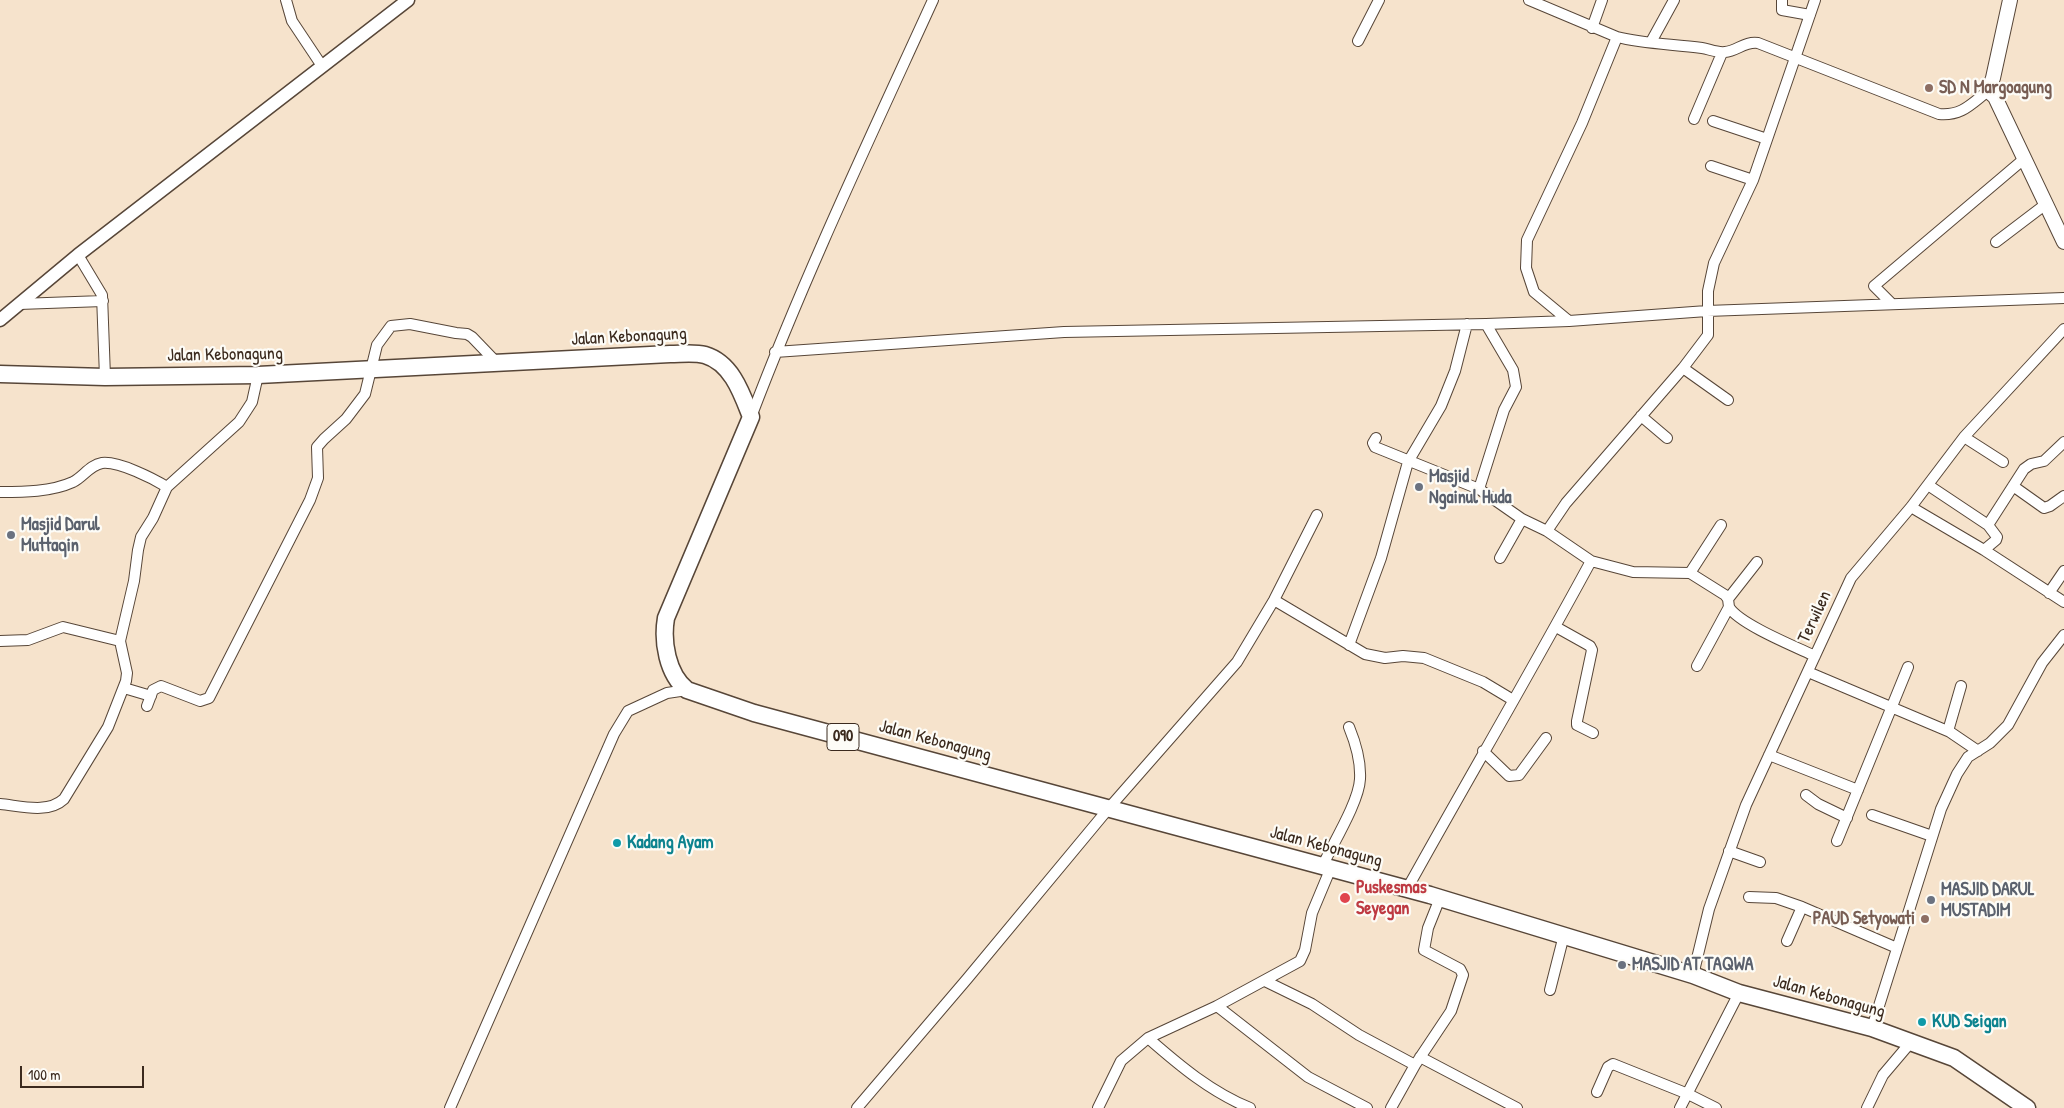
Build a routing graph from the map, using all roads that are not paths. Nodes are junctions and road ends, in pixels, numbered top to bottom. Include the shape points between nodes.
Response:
1 (286, 0) edge
2 (408, 0) edge
3 (933, 0) edge
4 (1379, 0) edge
5 (1529, 0) edge
6 (1602, 0) edge
7 (1674, 0) edge
8 (1782, 0) edge
9 (1815, 0) edge
10 (2010, 0) edge
11 (1810, 14) junction
12 (1592, 28) junction
13 (1616, 38) junction
14 (1358, 41) dead end
15 (1651, 42) junction
16 (1722, 53) junction
17 (1796, 58) junction
18 (322, 66) junction
19 (1988, 91) junction
20 (1694, 119) dead end
21 (1713, 121) dead end
22 (1767, 140) junction
23 (2024, 159) junction
24 (1711, 166) dead end
25 (1753, 180) junction
26 (2046, 204) junction
27 (1996, 242) dead end
28 (2064, 242) edge
29 (78, 255) junction
30 (2064, 298) edge
31 (103, 301) junction
32 (1891, 303) junction
33 (19, 304) junction
34 (1707, 310) junction
35 (0, 320) edge
36 (1569, 321) junction
37 (1467, 324) junction
38 (1486, 324) junction
39 (2064, 329) edge
40 (776, 352) junction
41 (498, 363) junction
42 (1683, 368) junction
43 (372, 370) junction
44 (0, 374) edge
45 (258, 376) junction
46 (105, 377) junction
47 (1728, 400) dead end
48 (1642, 416) junction
49 (751, 417) junction
50 (1964, 437) junction
51 (1376, 438) dead end
52 (1667, 438) dead end
53 (2064, 442) edge
54 (1408, 462) junction
55 (2003, 462) dead end
56 (1928, 485) junction
57 (2013, 486) junction
58 (168, 487) junction
59 (1479, 489) junction
60 (0, 492) edge
61 (2064, 496) edge
62 (1911, 507) junction
63 (1317, 515) dead end
64 (1522, 519) junction
65 (1720, 525) dead end
66 (1988, 525) junction
67 (1547, 531) junction
68 (1984, 550) junction
69 (1500, 558) dead end
70 (1591, 561) junction
71 (1757, 562) dead end
72 (2064, 571) edge
73 (1690, 573) junction
74 (2049, 593) junction
75 (1274, 600) junction
76 (2064, 602) edge
77 (1729, 603) junction
78 (1556, 626) junction
79 (2064, 635) edge
80 (0, 641) edge
81 (120, 641) junction
82 (1349, 645) junction
83 (1815, 656) junction
84 (1697, 666) dead end
85 (1908, 667) dead end
86 (1808, 672) junction
87 (1961, 686) dead end
88 (124, 688) junction
89 (687, 690) junction
90 (1513, 700) junction
91 (1892, 707) junction
92 (1349, 727) dead end
93 (1948, 731) junction
94 (1593, 733) dead end
95 (1546, 738) dead end
96 (1483, 751) junction
97 (1978, 751) junction
98 (1769, 755) junction
99 (1858, 790) junction
100 (1806, 795) dead end
101 (0, 804) edge
102 (1109, 808) junction
103 (1872, 815) dead end
104 (1847, 818) junction
105 (1932, 836) junction
106 (1837, 841) dead end
107 (1729, 851) junction
108 (1760, 862) dead end
109 (1326, 868) junction
110 (1407, 889) junction
111 (1440, 898) junction
112 (1749, 898) dead end
113 (1802, 906) junction
114 (1564, 934) junction
115 (1787, 941) dead end
116 (1897, 948) junction
117 (1692, 974) junction
118 (1265, 981) junction
119 (1550, 990) dead end
120 (1739, 993) junction
121 (1217, 1006) junction
122 (1872, 1028) junction
123 (1148, 1038) junction
124 (1911, 1042) junction
125 (1418, 1061) junction
126 (1597, 1092) dead end
127 (1688, 1094) junction
128 (1226, 1098) junction
129 (1353, 1105) edge
130 (450, 1108) edge
131 (857, 1108) edge
132 (1098, 1108) edge
133 (1220, 1108) edge
134 (1250, 1108) edge
135 (1367, 1108) edge
136 (1391, 1108) edge
137 (1517, 1108) edge
138 (1680, 1108) edge
139 (1716, 1108) edge
140 (1867, 1108) edge
141 (2027, 1108) edge

1 - 18 street via 292,20
2 - 18 street
3 - 40 street
4 - 14 street
5 - 12 street
6 - 12 street
7 - 15 street
8 - 11 street via 1782,10
9 - 11 street
10 - 19 main road
11 - 17 street
12 - 13 street
13 - 15 street
13 - 36 street via 1582,123 1527,240 1526,268 1534,292
15 - 16 street
16 - 17 street via 1753,42
16 - 20 street
17 - 19 street via 1939,114 1959,112
17 - 22 street
18 - 29 street
19 - 23 main road via 1995,97
21 - 22 street
22 - 25 street
23 - 26 main road
23 - 32 street via 1874,286
24 - 25 street
25 - 34 street via 1714,263
26 - 27 street
26 - 28 main road
29 - 31 street
29 - 33 street
30 - 32 street
31 - 33 street
31 - 46 street
32 - 34 street
33 - 35 street
34 - 36 street
34 - 42 street via 1708,335
36 - 38 street
37 - 38 street
37 - 40 street via 1064,332
37 - 54 street via 1455,371 1441,406
38 - 59 street via 1513,370 1516,387 1504,410
39 - 50 street, Terwilen
40 - 49 street
41 - 43 main road, Jalan Kebonagung
41 - 43 street via 470,335 396,325 387,330 379,341
41 - 49 main road, Jalan Kebonagung via 704,355 717,362 734,379
42 - 47 street
42 - 48 street
43 - 45 main road, Jalan Kebonagung
43 - 88 street via 365,394 346,419 317,447 318,478 314,492 209,698 200,701 161,686 153,690 149,701
44 - 46 main road, Jalan Kebonagung
45 - 46 main road, Jalan Kebonagung
45 - 58 street via 252,402 239,422
48 - 52 street
48 - 67 street via 1566,504
49 - 89 main road via 666,618 664,634 670,665
50 - 55 street
50 - 56 street, Terwilen
51 - 54 street via 1375,447
53 - 57 street via 2044,462 2028,465
54 - 59 street
54 - 82 street via 1381,558
56 - 62 street, Terwilen
56 - 66 street
57 - 61 street via 2044,508
57 - 66 street
58 - 60 street via 142,474 103,463 63,485 44,490
58 - 81 street via 141,537
59 - 64 street
62 - 68 street
62 - 83 street, Terwilen via 1851,578
63 - 75 street
64 - 67 street
64 - 69 street
65 - 73 street
66 - 68 street via 1997,537
67 - 70 street
68 - 74 street
70 - 73 street via 1633,572
70 - 78 street
71 - 77 street
72 - 74 street
73 - 77 street via 1719,590
74 - 76 street
75 - 82 street
75 - 102 street via 1237,662
77 - 83 street via 1731,611 1747,622
77 - 84 street
78 - 90 street
78 - 94 street via 1592,650 1577,725
79 - 97 street via 2042,663 2008,724 1999,736
80 - 81 street via 28,640 63,627
81 - 88 street via 127,673
82 - 90 street via 1365,654 1385,658 1424,658 1483,682
83 - 86 street, Terwilen
85 - 91 street
86 - 91 street
86 - 98 street, Terwilen
87 - 93 street
88 - 101 street via 108,727 58,805 44,808
89 - 102 main road, Jalan Kebonagung / 090 via 754,713
89 - 130 street via 667,693 628,711 614,734
90 - 96 street
91 - 93 street
91 - 99 street
92 - 109 street via 1357,748 1360,781
93 - 97 street
95 - 96 street via 1519,775 1509,776
96 - 110 street
97 - 105 street via 1968,757 1957,774
98 - 99 street
98 - 107 street, Terwilen
99 - 104 street
100 - 104 street
102 - 109 main road, Jalan Kebonagung / 090
102 - 131 street
103 - 105 street
104 - 106 street
105 - 116 street
107 - 108 street
107 - 117 street, Terwilen
109 - 110 main road, Jalan Kebonagung / 090
109 - 118 street via 1312,913 1304,955
110 - 111 main road, Jalan Kebonagung / 090
111 - 114 main road, Jalan Kebonagung / 090
111 - 125 street via 1428,928 1424,950 1457,966 1463,975 1451,1011
112 - 113 street via 1776,898
113 - 115 street
113 - 116 street
114 - 117 main road, Jalan Kebonagung / 090
114 - 119 street
116 - 122 street
117 - 120 main road, Jalan Kebonagung / 090
118 - 121 street
118 - 125 street via 1312,1004 1359,1035
120 - 122 main road, Jalan Kebonagung / 090
120 - 127 street
121 - 123 street
121 - 129 street via 1308,1076
122 - 124 main road, Jalan Kebonagung / 090
123 - 128 street via 1188,1073
123 - 132 street via 1121,1061
124 - 140 street via 1883,1075
124 - 141 main road, Jalan Kebonagung / 090 via 1954,1058
125 - 136 street
125 - 137 street
126 - 127 street via 1608,1067 1613,1064
127 - 138 street
127 - 139 street
128 - 133 street
128 - 134 street
129 - 135 street

